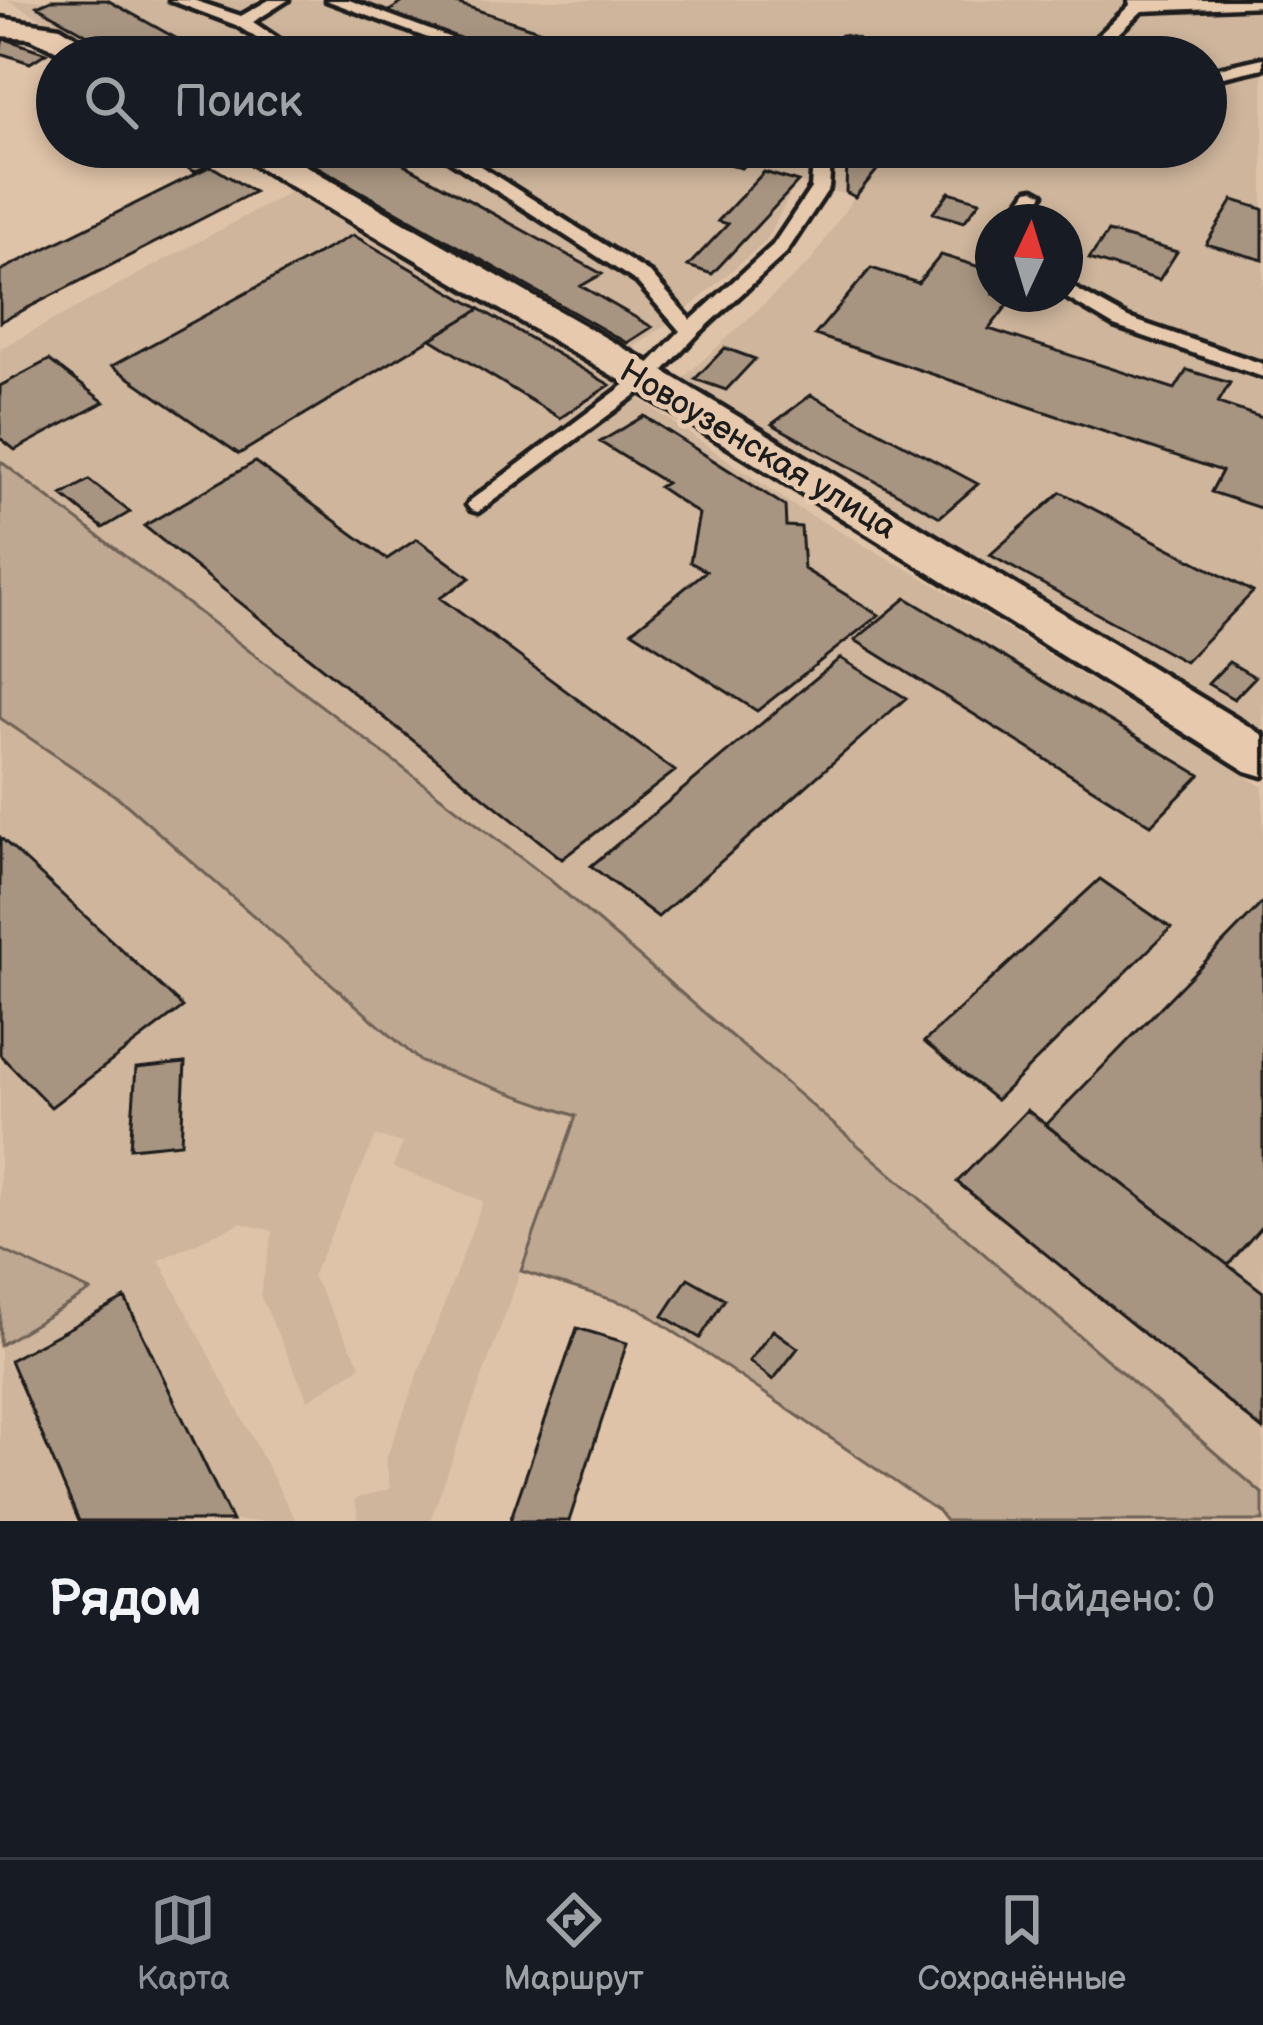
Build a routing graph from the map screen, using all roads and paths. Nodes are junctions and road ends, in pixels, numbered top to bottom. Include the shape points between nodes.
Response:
1 (178, 0) edge
2 (280, 0) edge
3 (334, 0) edge
4 (1137, 3) edge
5 (1260, 4) edge
6 (242, 22) junction
7 (0, 27) edge
8 (57, 36) edge
9 (264, 36) edge
10 (435, 36) edge
11 (1105, 36) edge
12 (1263, 63) edge
13 (1227, 71) edge
14 (284, 168) edge
15 (471, 168) edge
16 (821, 168) edge
17 (1034, 194) dead end
18 (1027, 204) edge
19 (1083, 300) edge
20 (690, 331) junction
21 (1263, 371) edge
22 (646, 378) junction
23 (478, 506) dead end
24 (1259, 748) edge

1 - 6 lane
2 - 6 lane
3 - 10 lane
4 - 5 lane
4 - 11 lane
6 - 9 lane
7 - 8 street
12 - 13 lane
14 - 22 street, Новоузенская улица
15 - 20 lane via 644,278
16 - 20 lane via 820,188 780,249
17 - 18 lane
19 - 21 lane via 1121,322
20 - 22 lane
22 - 23 lane
22 - 24 street, Новоузенская улица

